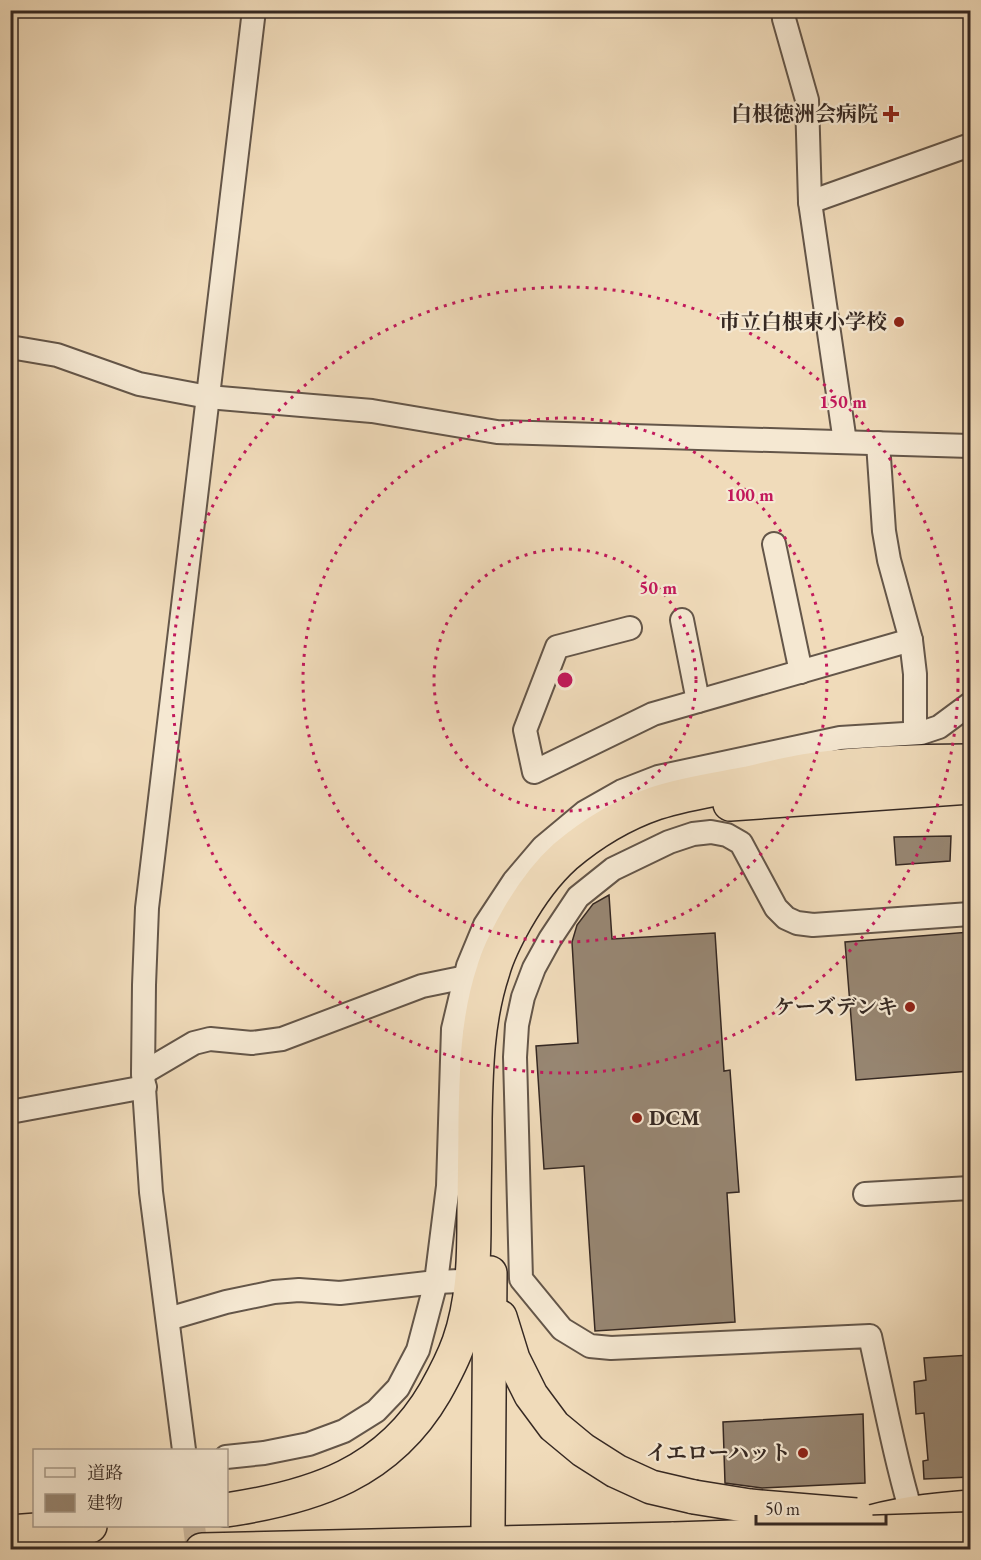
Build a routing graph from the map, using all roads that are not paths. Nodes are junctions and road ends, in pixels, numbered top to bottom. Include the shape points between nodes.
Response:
1 (254, 10) edge
2 (783, 10) edge
3 (970, 145) edge
4 (810, 202) junction
5 (10, 347) edge
6 (208, 397) junction
7 (845, 442) junction
8 (878, 443) junction
9 (970, 446) edge
10 (774, 544) dead end
11 (682, 620) dead end
12 (630, 628) dead end
13 (911, 640) junction
14 (801, 672) junction
15 (698, 701) junction
16 (970, 704) edge
17 (915, 733) junction
18 (970, 761) edge
19 (970, 787) edge
20 (970, 914) edge
21 (466, 977) junction
22 (144, 1080) junction
23 (10, 1112) edge
24 (970, 1188) edge
25 (865, 1194) dead end
26 (490, 1276) junction
27 (436, 1282) junction
28 (168, 1319) junction
29 (184, 1449) edge
30 (228, 1457) edge
31 (970, 1507) edge
32 (228, 1510) edge
33 (910, 1513) junction
34 (970, 1518) edge
35 (479, 1526) dead end
36 (77, 1527) edge
37 (970, 1530) edge
38 (10, 1532) edge
39 (970, 1543) edge
40 (202, 1550) edge
41 (760, 1550) edge
42 (785, 1550) edge
43 (915, 1550) edge
44 (923, 1550) edge

1 - 6 street
2 - 4 street via 807,100
3 - 4 street
4 - 7 street
5 - 6 street via 57,355 140,384
6 - 7 street via 372,411 497,432
6 - 22 street via 147,908
7 - 8 street
8 - 9 street
8 - 13 street via 884,531
10 - 14 street
11 - 15 street
12 - 15 street via 557,648 525,730 534,772 653,714
13 - 14 street
13 - 17 street
14 - 15 street
16 - 17 street via 939,727
17 - 21 street via 840,738 658,777 621,791 585,812 543,847 514,881 485,925
18 - 26 highway via 814,769 656,803 594,835 542,880 506,938 482,1011 477,1056
19 - 26 highway via 730,804 691,812 632,832 578,870 556,893 521,945 507,977 499,1013 492,1079
20 - 26 street via 797,923 776,908 741,843 711,832 669,842 614,869 578,897 534,968 523,997
21 - 22 street via 422,987 282,1039 252,1043 210,1039 194,1043
21 - 27 street via 453,1029 448,1186
22 - 23 street
22 - 28 street via 152,1192
24 - 25 street
26 - 27 street
26 - 32 highway via 468,1311 460,1341 429,1403 388,1450 335,1482 278,1501
26 - 33 street via 591,1346 870,1336
26 - 34 highway, bridge via 513,1359 531,1395 554,1426 616,1471 651,1487 750,1506 865,1516
26 - 35 highway
27 - 28 street via 340,1293 274,1292
27 - 30 street via 418,1350 398,1388 376,1411 344,1431 309,1444
28 - 29 street
31 - 33 highway
33 - 42 highway
33 - 44 street
36 - 38 highway
37 - 40 highway, bridge
39 - 41 highway
39 - 43 highway

